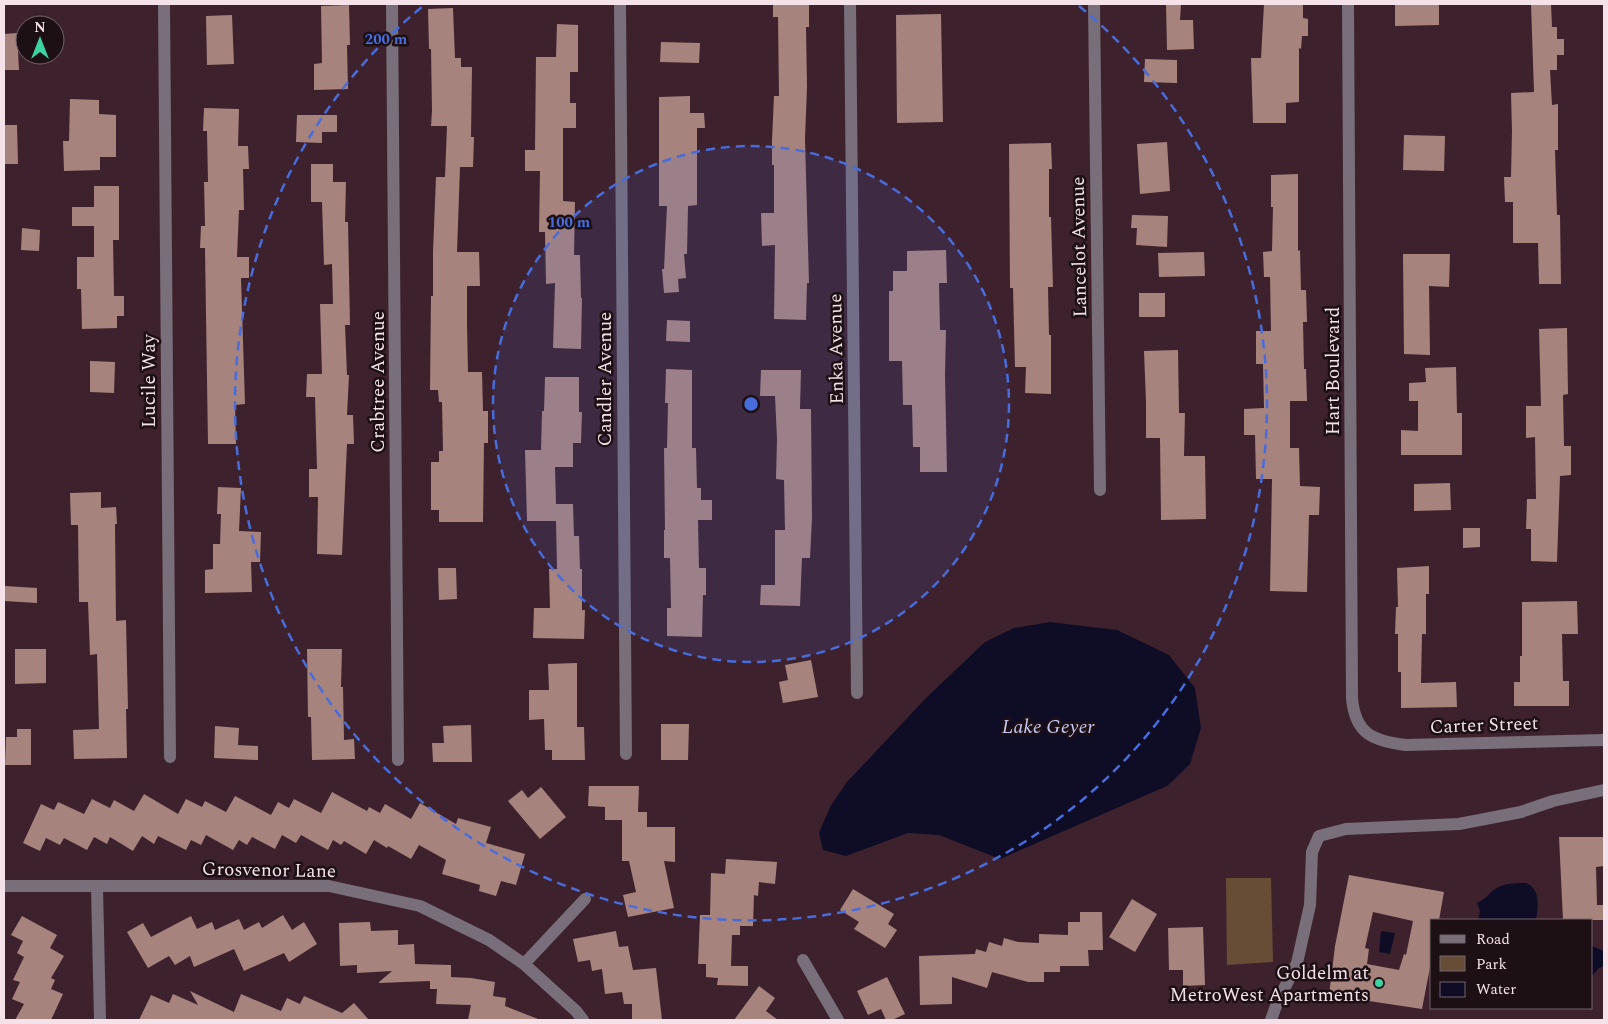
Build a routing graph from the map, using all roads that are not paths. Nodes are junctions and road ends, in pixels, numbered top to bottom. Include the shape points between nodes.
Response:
1 (164, 4) edge
2 (392, 4) edge
3 (620, 4) edge
4 (850, 4) edge
5 (1094, 4) edge
6 (1348, 4) edge
7 (1100, 490) dead end
8 (857, 693) dead end
9 (1366, 734) joint
10 (1604, 740) edge
11 (626, 754) dead end
12 (170, 757) dead end
13 (398, 760) dead end
14 (1604, 790) edge
15 (4, 886) edge
16 (98, 887) junction
17 (585, 899) dead end
18 (803, 960) dead end
19 (524, 964) junction
20 (100, 1020) edge
21 (583, 1020) edge
22 (838, 1020) edge
23 (1271, 1020) edge

1 - 12 street, Lucile Way
2 - 13 street, Crabtree Avenue
3 - 11 street, Candler Avenue
4 - 8 street, Enka Avenue
5 - 7 street, Lancelot Avenue
6 - 9 street, Hart Boulevard via 1352,698 1357,722
9 - 10 street, Carter Street via 1377,740 1406,745
14 - 23 street via 1459,824 1346,829 1319,836 1312,852 1310,905 1297,963
15 - 16 street, Grosvenor Lane
16 - 19 street, Grosvenor Lane via 329,886 420,906 489,940
16 - 20 street
17 - 19 street
18 - 22 street
19 - 21 street, Grosvenor Lane

